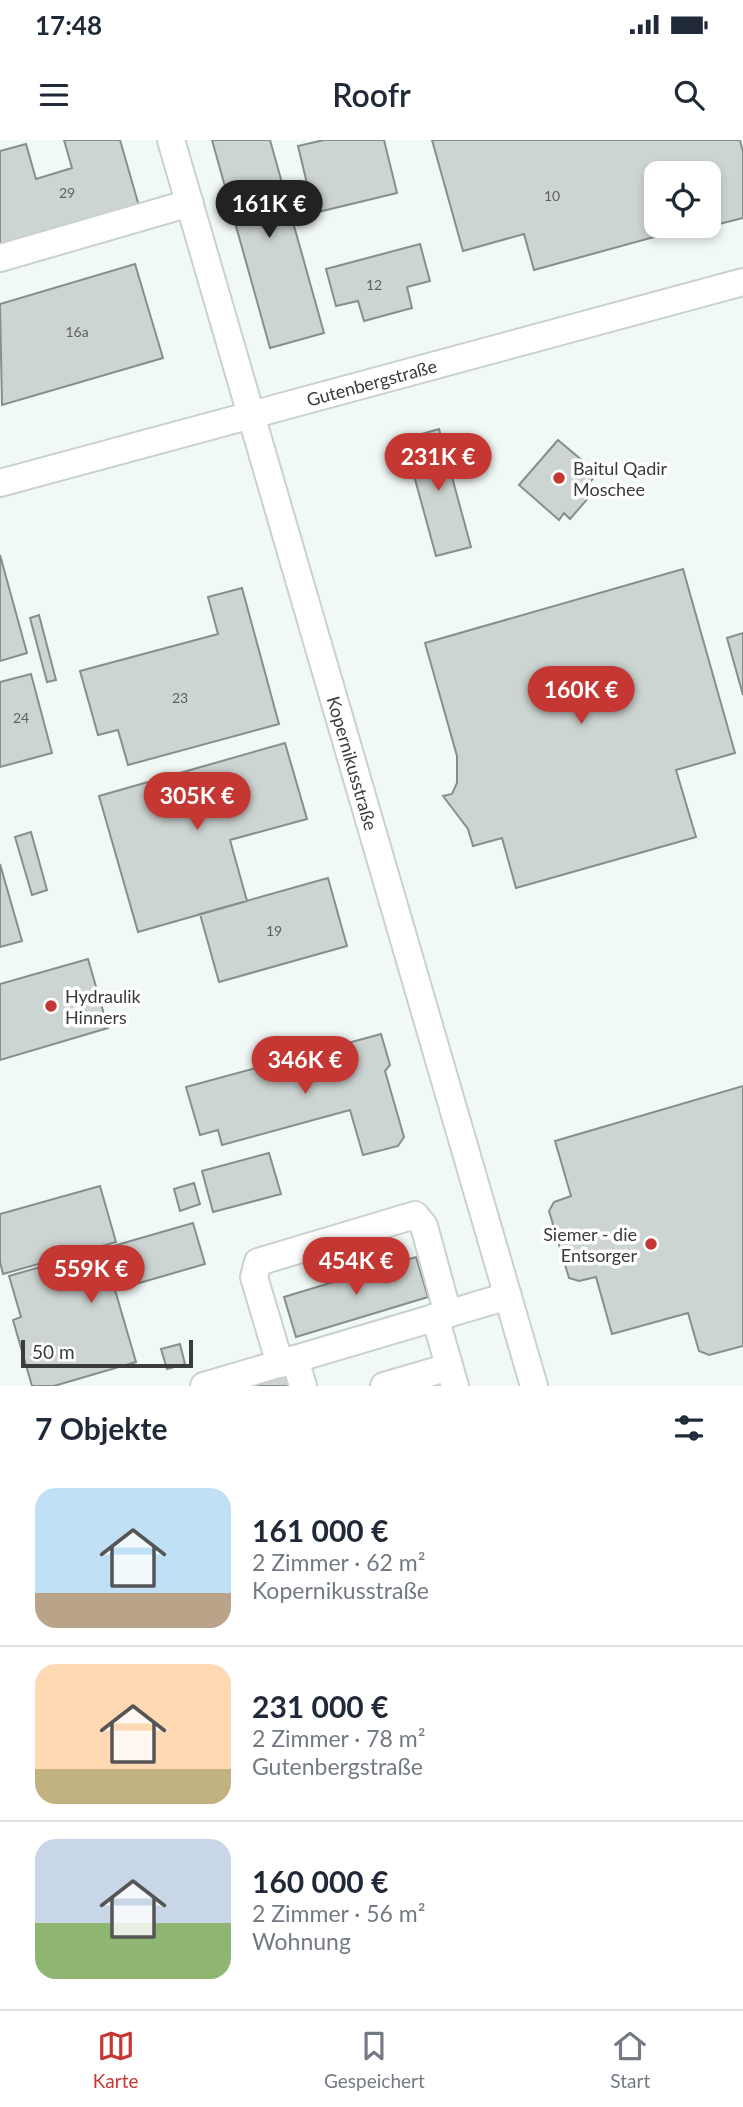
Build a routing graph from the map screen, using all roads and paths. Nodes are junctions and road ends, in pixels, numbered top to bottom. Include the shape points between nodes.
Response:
1 (171, 140) edge
2 (190, 203) junction
3 (0, 258) edge
4 (743, 282) edge
5 (252, 413) junction
6 (0, 483) edge
7 (508, 1296) junction
8 (441, 1316) junction
9 (287, 1361) junction
10 (452, 1376) edge
11 (204, 1386) edge
12 (303, 1386) edge
13 (384, 1386) edge
14 (534, 1386) edge

1 - 2 street, Kopernikusstraße
2 - 3 street
2 - 5 street, Kopernikusstraße
4 - 5 street, Gutenbergstraße
5 - 6 street, Gutenbergstraße
5 - 7 street, Kopernikusstraße
7 - 8 street
7 - 14 street, Kopernikusstraße
8 - 9 street
8 - 9 street via 424,1226 415,1215 258,1262 254,1277
8 - 10 street
9 - 11 street
9 - 12 street
10 - 13 street

